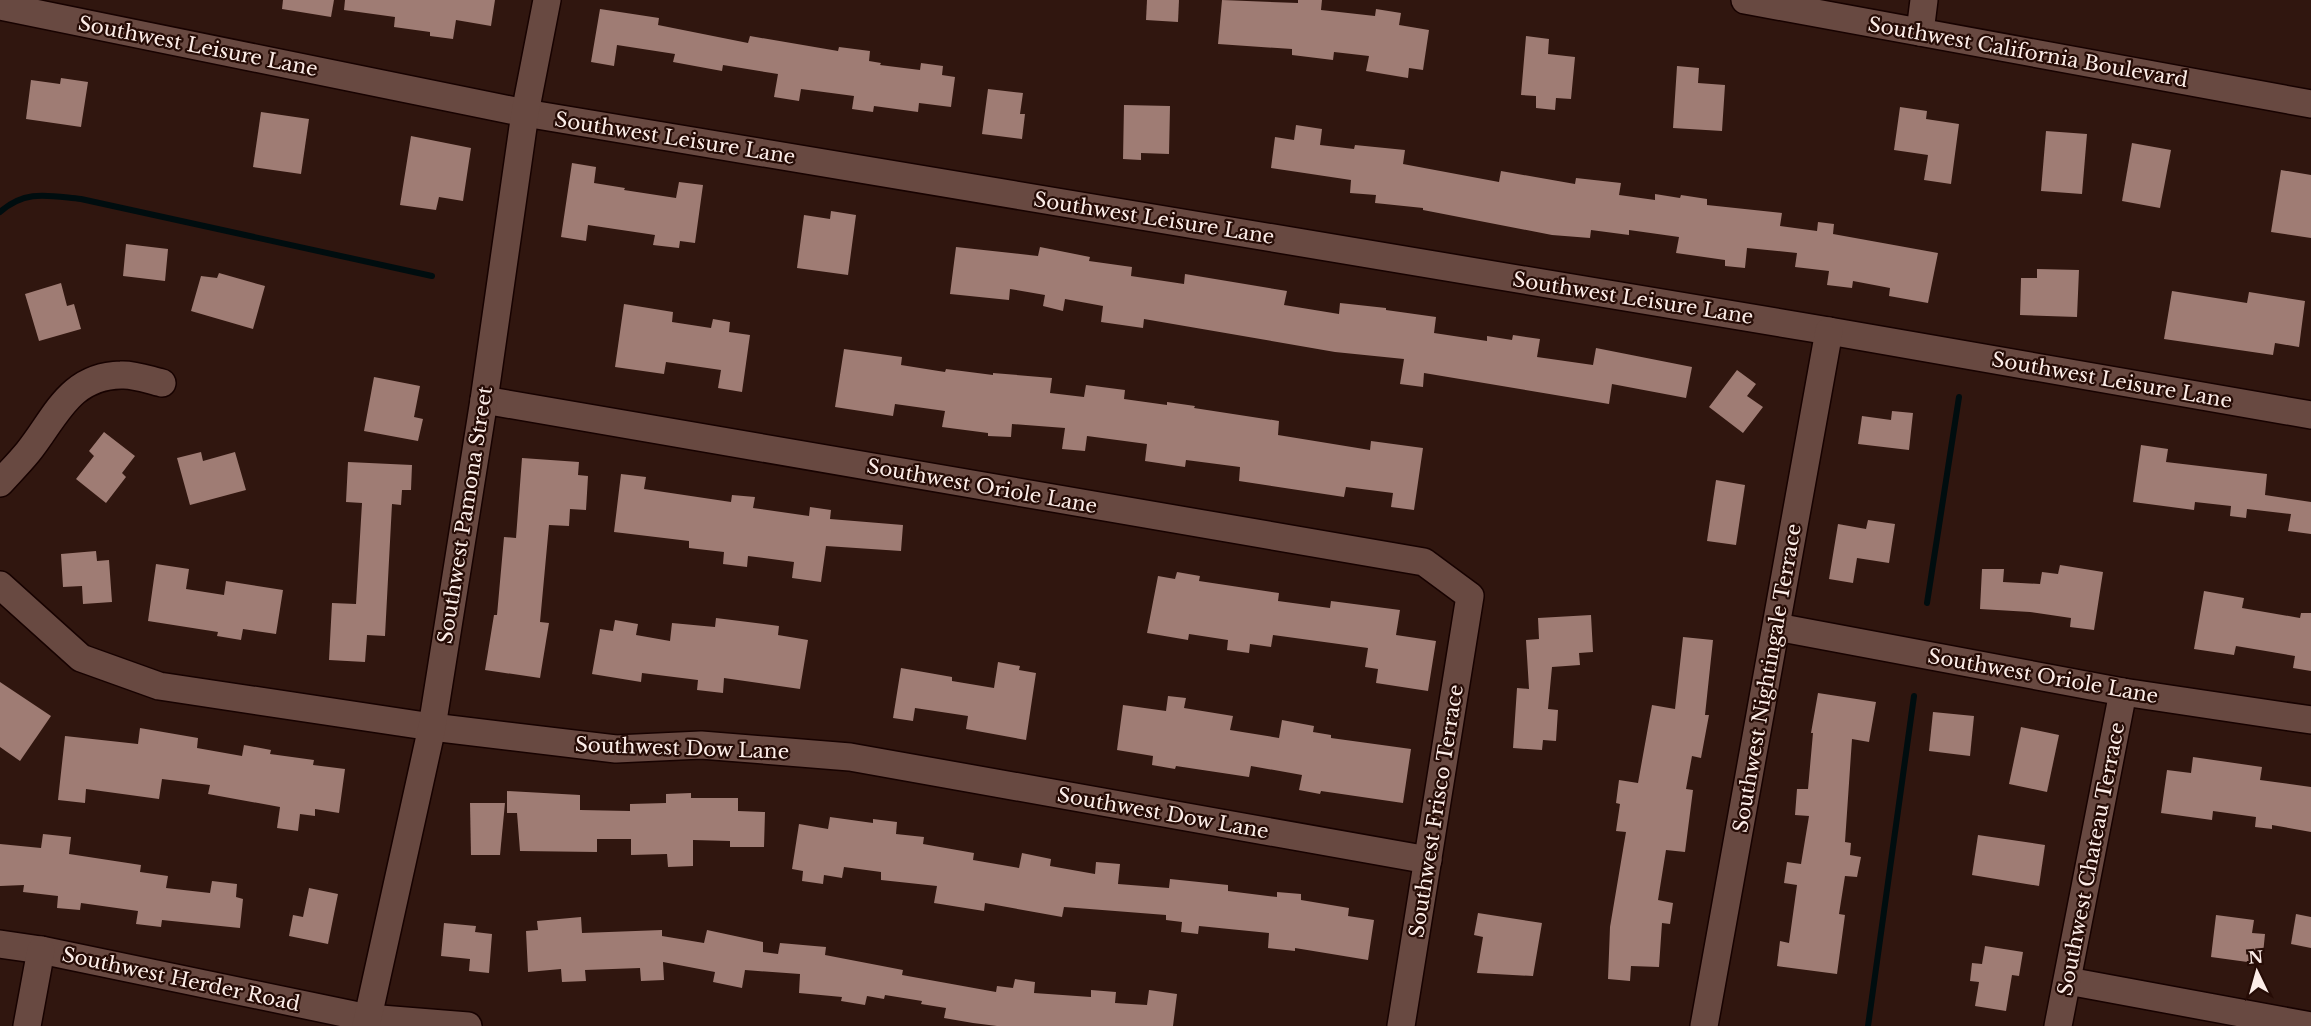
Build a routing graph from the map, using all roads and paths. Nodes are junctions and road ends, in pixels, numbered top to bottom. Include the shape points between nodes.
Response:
1 (547, 0) edge
2 (1745, 0) edge
3 (1924, 0) edge
4 (0, 6) edge
5 (1920, 32) junction
6 (2311, 104) edge
7 (525, 112) junction
8 (1829, 331) junction
9 (162, 383) dead end
10 (484, 400) junction
11 (2311, 415) edge
12 (0, 483) edge
13 (0, 585) edge
14 (1470, 596) joint
15 (1777, 627) junction
16 (2123, 692) junction
17 (2311, 720) edge
18 (432, 727) junction
19 (1428, 860) junction
20 (0, 944) edge
21 (41, 950) junction
22 (2068, 981) junction
23 (367, 1022) edge
24 (27, 1026) edge
25 (468, 1026) edge
26 (1401, 1026) edge
27 (1704, 1026) edge
28 (2058, 1026) edge
29 (2311, 1026) edge

1 - 7 street, Southwest Pamona Street
2 - 5 street, Southwest California Boulevard
3 - 5 street
4 - 7 street, Southwest Leisure Lane
5 - 6 street, Southwest California Boulevard
7 - 8 street, Southwest Leisure Lane
7 - 10 street, Southwest Pamona Street
8 - 11 street, Southwest Leisure Lane
8 - 15 street, Southwest Nightingale Terrace
9 - 12 street via 122,374 81,386 69,395
10 - 14 street, Southwest Oriole Lane via 1424,562
10 - 18 street, Southwest Pamona Street
13 - 18 street, Southwest Dow Lane via 81,658 159,686
14 - 19 street, Southwest Frisco Terrace
15 - 16 street, Southwest Oriole Lane
15 - 27 street, Southwest Nightingale Terrace
16 - 17 street, Southwest Oriole Lane
16 - 22 street, Southwest Chateau Terrace
18 - 19 street, Southwest Dow Lane via 616,749 701,745 850,757
18 - 23 street, Southwest Pamona Street
19 - 26 street, Southwest Frisco Terrace
20 - 21 street, Southwest Herder Road
21 - 23 street, Southwest Herder Road
21 - 24 street
22 - 28 street, Southwest Chateau Terrace
22 - 29 street
23 - 25 street, Southwest Herder Road

